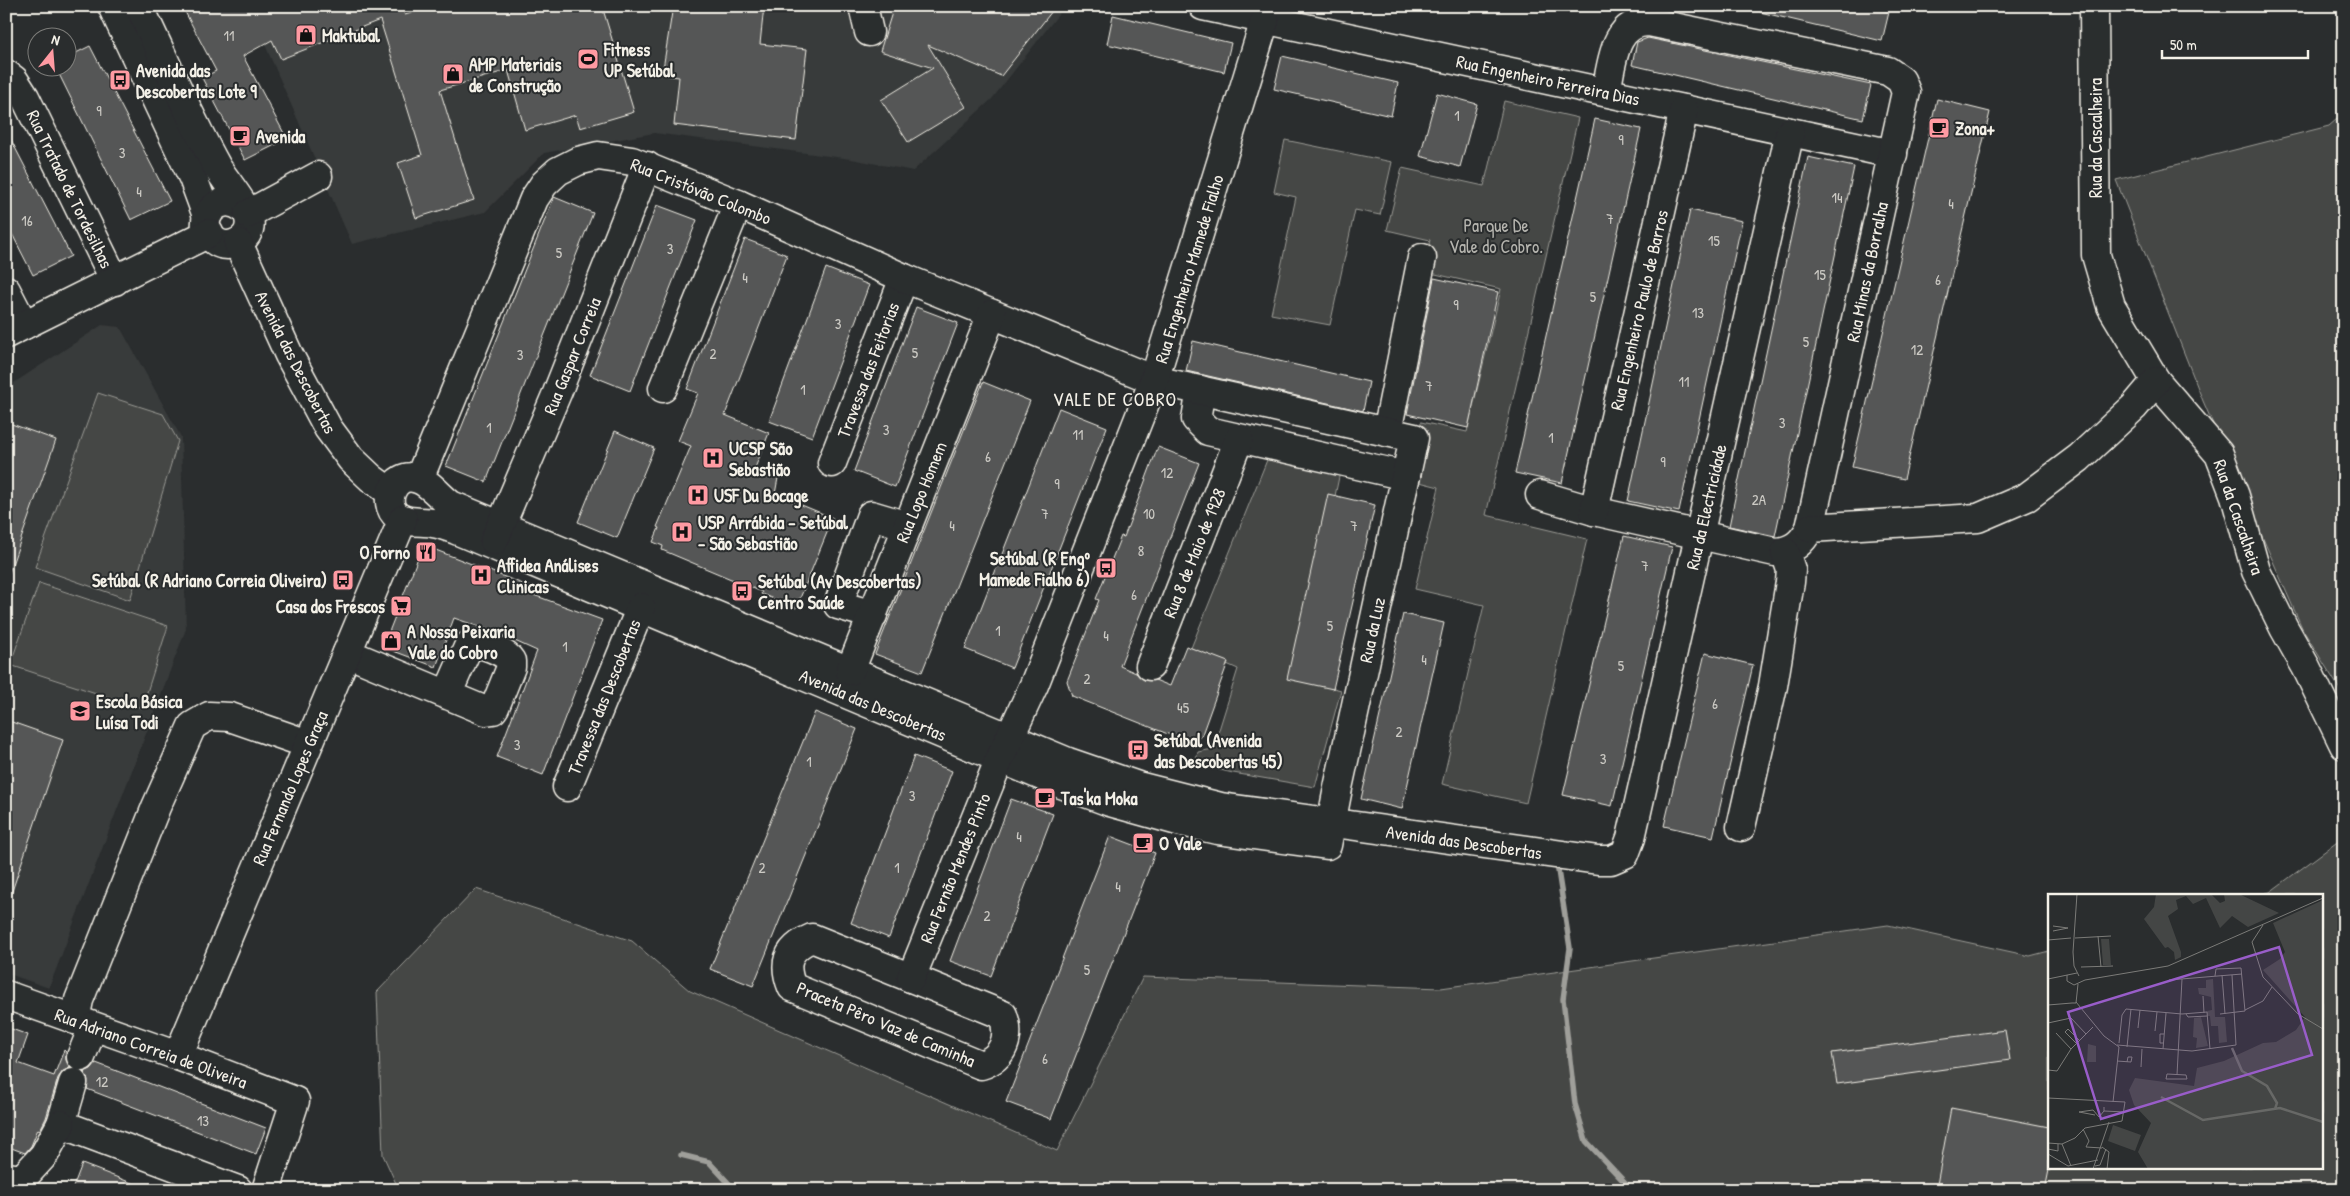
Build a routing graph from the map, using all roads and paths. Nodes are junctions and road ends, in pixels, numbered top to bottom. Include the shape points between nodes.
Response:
1 (112, 6) edge
2 (139, 6) edge
3 (863, 6) edge
4 (1203, 6) edge
5 (2094, 6) edge
6 (1266, 20) junction
7 (869, 32) dead end
8 (6, 74) edge
9 (1606, 92) junction
10 (1684, 109) junction
11 (1790, 132) junction
12 (1893, 154) junction
13 (648, 166) junction
14 (318, 176) dead end
15 (738, 204) junction
16 (246, 211) junction
17 (208, 225) junction
18 (238, 243) junction
19 (1422, 258) dead end
20 (904, 278) junction
21 (115, 281) junction
22 (6, 290) edge
23 (992, 314) junction
24 (15, 329) edge
25 (1154, 380) junction
26 (2156, 381) junction
27 (663, 388) dead end
28 (1201, 390) junction
29 (1387, 432) junction
30 (1239, 439) junction
31 (832, 463) dead end
32 (1406, 476) junction
33 (423, 482) junction
34 (390, 492) junction
35 (1540, 496) dead end
36 (1594, 511) junction
37 (406, 520) junction
38 (908, 526) junction
39 (1810, 528) junction
40 (497, 535) junction
41 (1699, 535) junction
42 (1785, 552) junction
43 (641, 607) junction
44 (873, 615) junction
45 (347, 653) junction
46 (1150, 666) dead end
47 (850, 671) junction
48 (447, 695) dead end
49 (308, 744) junction
50 (2344, 745) edge
51 (1005, 748) junction
52 (567, 787) dead end
53 (1331, 823) junction
54 (1740, 827) dead end
55 (1598, 860) joint
56 (911, 978) junction
57 (6, 995) edge
58 (84, 1023) junction
59 (178, 1056) junction
60 (81, 1057) dead end
61 (72, 1084) dead end
62 (61, 1124) junction
63 (6, 1177) edge
64 (238, 1190) edge
65 (266, 1190) edge

1 - 17 street via 193,178
2 - 16 street via 217,167
3 - 7 street
4 - 6 street, Rua Engenheiro Ferreira Dias
5 - 26 street, Rua da Cascalheira via 2096,255 2111,306
6 - 9 street, Rua Engenheiro Ferreira Dias
6 - 25 street, Rua Engenheiro Mamede Fialho
8 - 21 street, Rua Tratado de Tordesilhas via 14,80 24,97
9 - 10 street, Rua Engenheiro Ferreira Dias
9 - 12 street, Rua Minas da Borralha via 1619,39 1630,25 1639,22 1888,71 1901,80 1906,92
10 - 11 street, Rua Engenheiro Ferreira Dias
10 - 36 street, Rua Engenheiro Paulo de Barros
11 - 12 street, Rua Engenheiro Ferreira Dias
11 - 41 street, Rua da Electricidade
12 - 39 street, Rua Minas da Borralha
13 - 15 street, Rua Cristóvão Colombo
13 - 33 street, Rua Cristóvão Colombo via 598,156 558,171 544,184 534,199
13 - 40 street, Rua Gaspar Correia
14 - 16 street
15 - 20 street, Rua Cristóvão Colombo
15 - 27 street
16 - 17 street via 230,201 223,202 211,210
16 - 18 street via 250,227
17 - 18 street via 216,242 224,245
17 - 21 street
18 - 34 street, Avenida das Descobertas via 289,354 328,428 351,459
19 - 29 street
20 - 23 street, Rua Cristóvão Colombo
20 - 31 street, Travessa das Feitorias
21 - 24 street
22 - 24 street
23 - 25 street, Rua Cristóvão Colombo
23 - 38 street, Rua Lopo Homem
25 - 28 street
25 - 51 street, Rua Engenheiro Mamede Fialho via 1034,684
26 - 39 street via 2134,407 2079,458 2026,498 1978,518
26 - 50 street, Rua da Cascalheira via 2219,454 2235,496 2256,571
28 - 29 street
28 - 30 street via 1196,419 1208,432
29 - 32 street, Rua da Luz via 1414,438
30 - 32 street
30 - 46 street, Rua 8 de Maio de 1928
32 - 53 street, Rua da Luz
33 - 34 street via 405,478
33 - 37 street via 432,491 432,506 424,517
33 - 40 street, Avenida das Descobertas
34 - 37 street via 391,508
35 - 36 street
36 - 41 street
37 - 40 street, Avenida das Descobertas
37 - 45 street, Rua Fernando Lopes Graça
38 - 44 street, Rua Lopo Homem
38 - 44 street via 871,515 838,605
39 - 42 street, Rua Minas da Borralha via 1803,540
40 - 43 street, Avenida das Descobertas
40 - 47 street, Avenida das Descobertas
41 - 42 street
41 - 55 street, Rua da Electricidade via 1630,843 1618,858
42 - 54 street via 1791,570 1773,686
43 - 51 street, Avenida das Descobertas
43 - 52 street, Travessa das Descobertas
44 - 47 street, Rua Lopo Homem
45 - 48 street
45 - 49 street, Rua Fernando Lopes Graça
47 - 51 street, Avenida das Descobertas
49 - 58 street via 230,717 209,716 192,726 79,1000
49 - 59 street, Rua Fernando Lopes Graça
51 - 53 street, Avenida das Descobertas via 1231,809
51 - 56 street, Rua Fernão Mendes Pinto
53 - 55 street, Avenida das Descobertas
56 - 56 street, Praceta Pêro Vaz de Caminha via 1003,1015 1007,1038 996,1058 981,1066 792,987 789,957 794,946 812,938
57 - 58 street, Rua Adriano Correia de Oliveira
58 - 59 street, Rua Adriano Correia de Oliveira
58 - 60 street
59 - 65 street, Rua Adriano Correia de Oliveira via 295,1101
61 - 62 street
62 - 63 street via 44,1155 22,1179
62 - 64 street

